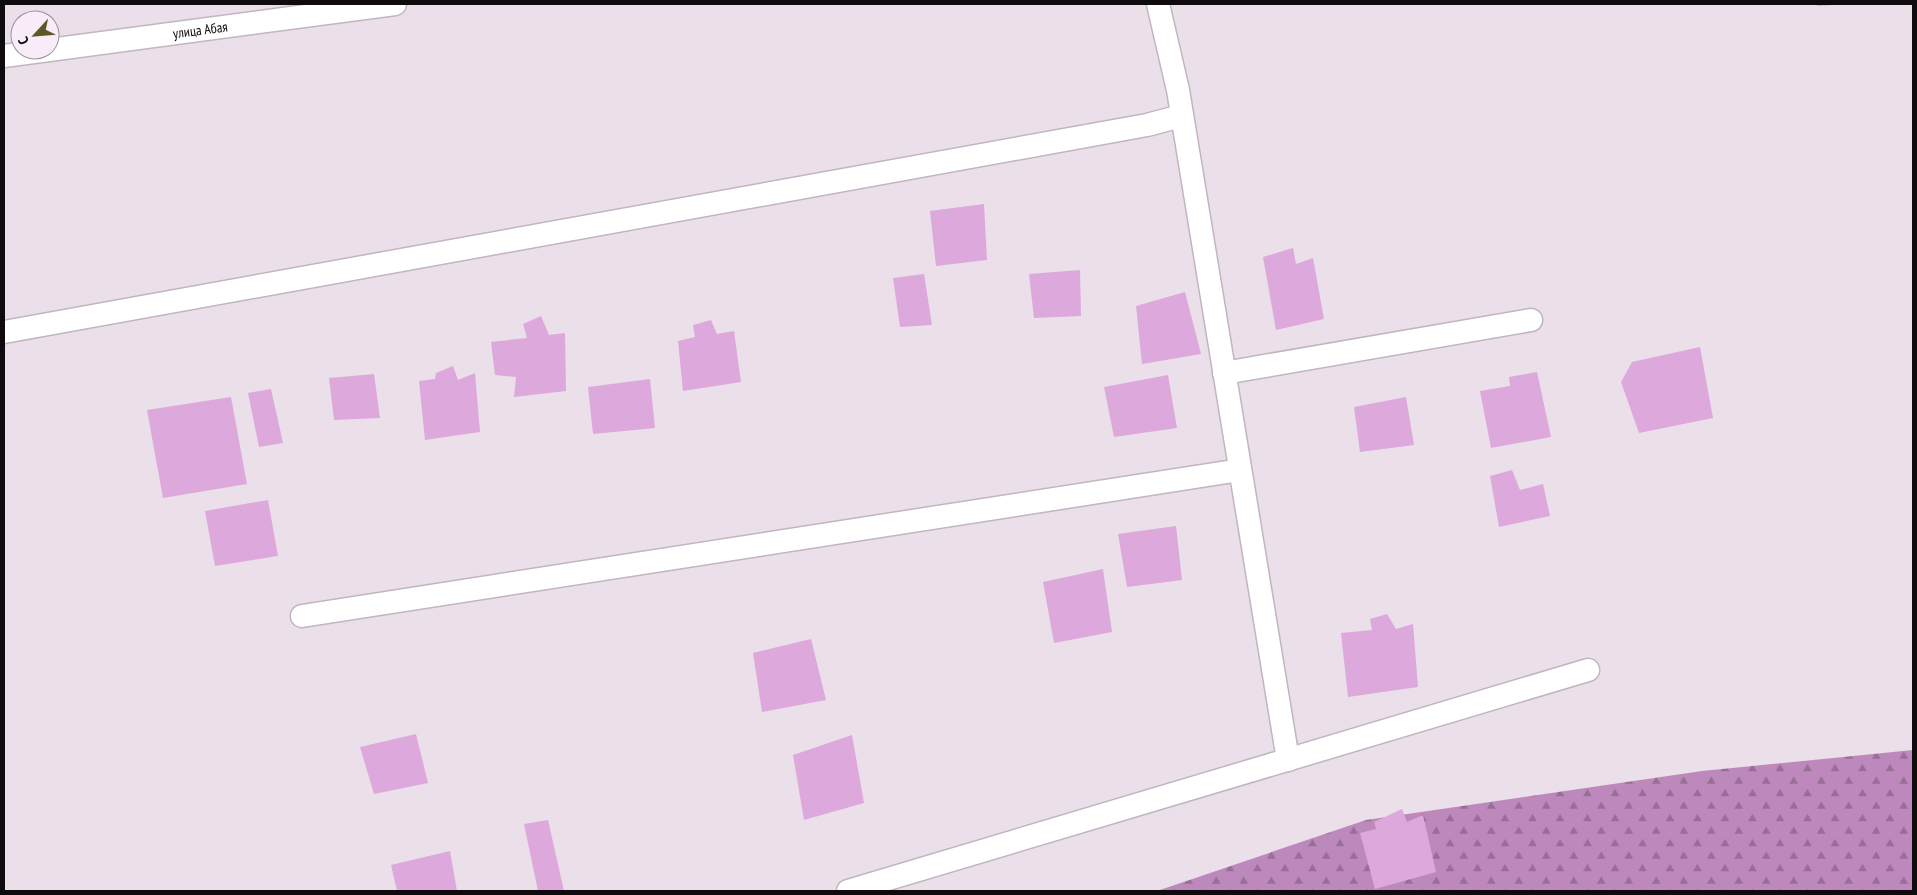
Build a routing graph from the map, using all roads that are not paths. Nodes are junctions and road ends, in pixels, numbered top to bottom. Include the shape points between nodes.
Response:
1 (395, 4) edge
2 (1158, 4) edge
3 (4, 56) edge
4 (1181, 116) junction
5 (1531, 320) dead end
6 (4, 332) edge
7 (1224, 373) junction
8 (1240, 470) junction
9 (302, 616) dead end
10 (1588, 670) dead end
11 (1288, 760) junction
12 (848, 891) edge

1 - 3 street, улица Абая
2 - 4 street
4 - 6 street via 1127,129
4 - 7 street
5 - 7 street
7 - 8 street
8 - 9 street
8 - 11 street
10 - 11 street
11 - 12 street

